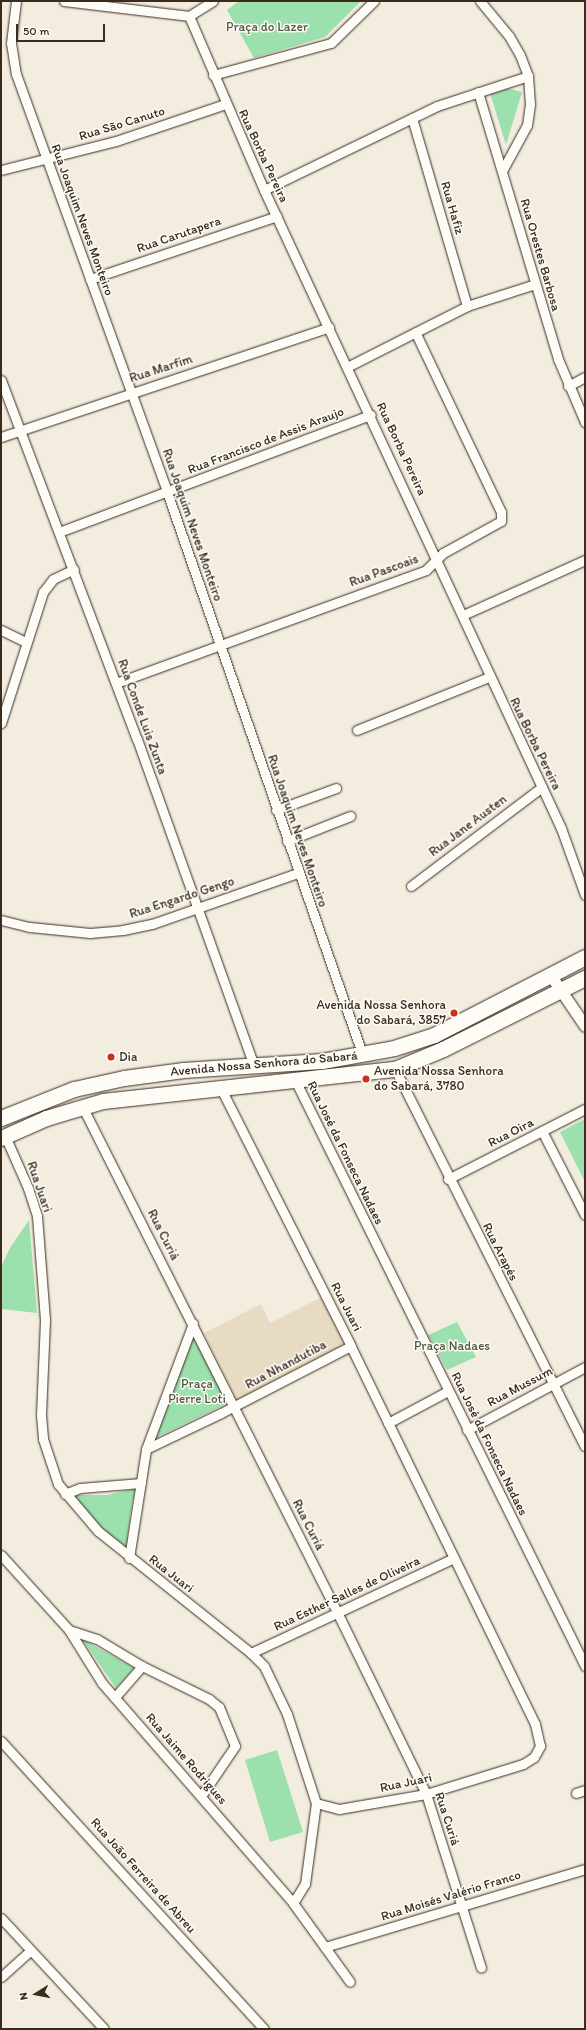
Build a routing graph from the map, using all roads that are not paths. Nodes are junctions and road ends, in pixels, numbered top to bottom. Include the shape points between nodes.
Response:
1 (16, 1) edge
2 (64, 1) edge
3 (213, 1) edge
4 (374, 1) edge
5 (480, 1) edge
6 (188, 16) junction
7 (213, 75) junction
8 (528, 76) junction
9 (478, 92) junction
10 (225, 104) junction
11 (412, 118) junction
12 (44, 158) junction
13 (1, 170) edge
14 (502, 171) junction
15 (264, 190) junction
16 (277, 216) junction
17 (90, 279) junction
18 (535, 284) junction
19 (467, 306) junction
20 (329, 327) junction
21 (415, 332) junction
22 (347, 367) junction
23 (585, 377) edge
24 (1, 380) edge
25 (568, 386) junction
26 (131, 392) junction
27 (370, 415) junction
28 (585, 422) edge
29 (20, 431) junction
30 (1, 437) edge
31 (167, 492) junction
32 (59, 532) junction
33 (438, 560) junction
34 (585, 560) edge
35 (74, 569) junction
36 (463, 615) junction
37 (1, 630) edge
38 (26, 642) junction
39 (219, 644) junction
40 (489, 677) junction
41 (116, 682) junction
42 (1, 723) edge
43 (357, 730) dead end
44 (542, 787) junction
45 (336, 788) dead end
46 (276, 810) junction
47 (350, 816) dead end
48 (287, 841) junction
49 (298, 873) junction
50 (411, 886) dead end
51 (585, 895) edge
52 (197, 908) junction
53 (1, 920) edge
54 (585, 957) edge
55 (550, 976) junction
56 (585, 978) edge
57 (562, 991) junction
58 (585, 1026) edge
59 (363, 1056) junction
60 (254, 1066) junction
61 (395, 1069) junction
62 (296, 1082) junction
63 (221, 1089) junction
64 (82, 1106) junction
65 (585, 1109) edge
66 (1, 1118) edge
67 (542, 1131) junction
68 (3, 1137) edge
69 (448, 1179) junction
70 (584, 1211) edge
71 (193, 1323) junction
72 (351, 1346) junction
73 (585, 1367) edge
74 (554, 1383) junction
75 (448, 1391) junction
76 (234, 1406) junction
77 (388, 1423) junction
78 (468, 1430) junction
79 (585, 1446) edge
80 (146, 1449) junction
81 (141, 1483) junction
82 (65, 1494) junction
83 (1, 1555) edge
84 (129, 1558) junction
85 (454, 1558) junction
86 (338, 1614) junction
87 (69, 1630) junction
88 (251, 1653) junction
89 (142, 1666) junction
90 (585, 1666) edge
91 (115, 1697) junction
92 (1, 1741) edge
93 (426, 1794) junction
94 (201, 1796) junction
95 (316, 1803) junction
96 (585, 1869) edge
97 (293, 1903) junction
98 (462, 1907) junction
99 (1, 1918) edge
100 (325, 1947) junction
101 (31, 1950) junction
102 (481, 1967) dead end
103 (1, 1977) edge
104 (350, 1982) dead end
105 (98, 2027) edge
106 (264, 2029) edge

1 - 12 street, Rua Joaquim Neves Monteiro via 11,43 13,64
2 - 6 street
3 - 6 street
4 - 7 street via 331,42
5 - 8 street via 509,36
6 - 7 street, Rua Borba Pereira
7 - 10 street, Rua Borba Pereira
8 - 9 street
8 - 14 street via 530,104 527,125
9 - 11 street
9 - 14 street, Rua Orestes Barbosa
10 - 12 street, Rua São Canuto via 116,141
10 - 15 street, Rua Borba Pereira
11 - 15 street
11 - 19 street, Rua Hafiz
12 - 13 street, Rua São Canuto
12 - 17 street, Rua Joaquim Neves Monteiro
14 - 18 street, Rua Orestes Barbosa
15 - 16 street, Rua Borba Pereira
16 - 17 street, Rua Carutapera
16 - 20 street, Rua Borba Pereira
17 - 26 street, Rua Joaquim Neves Monteiro
18 - 19 street
18 - 25 street, Rua Orestes Barbosa
19 - 21 street
20 - 22 street, Rua Borba Pereira
20 - 26 street, Rua Marfim
21 - 22 street
21 - 33 street, Rua Pascoais via 503,516 498,525 443,553
22 - 27 street, Rua Borba Pereira
23 - 25 street
24 - 29 street, Rua Conde Luis Zunta
25 - 28 street, Rua Orestes Barbosa
26 - 29 street, Rua Marfim
26 - 31 street, Rua Joaquim Neves Monteiro
27 - 31 street, Rua Francisco de Assis Araujo
27 - 33 street, Rua Borba Pereira
29 - 30 street, Rua Marfim
29 - 32 street, Rua Conde Luis Zunta
31 - 32 street, Rua Francisco de Assis Araujo
31 - 39 street, Rua Joaquim Neves Monteiro
32 - 35 street, Rua Conde Luis Zunta
33 - 36 street, Rua Borba Pereira
33 - 39 street, Rua Pascoais via 426,570
34 - 36 street
35 - 38 street via 53,579 43,592
35 - 41 street, Rua Conde Luis Zunta
36 - 40 street, Rua Borba Pereira
37 - 38 street
38 - 42 street
39 - 41 street, Rua Pascoais
39 - 46 street, Rua Joaquim Neves Monteiro
40 - 43 street
40 - 44 street, Rua Borba Pereira
41 - 52 street, Rua Conde Luis Zunta
44 - 50 street, Rua Jane Austen
44 - 51 street, Rua Borba Pereira via 561,828
45 - 46 street
46 - 48 street, Rua Joaquim Neves Monteiro
47 - 48 street
48 - 49 street, Rua Joaquim Neves Monteiro
49 - 52 street, Rua Engardo Gengo
49 - 59 street, Rua Joaquim Neves Monteiro
52 - 53 street, Rua Engardo Gengo via 152,924 107,932 90,933 30,927
52 - 60 street, Rua Conde Luis Zunta
54 - 55 main road, Avenida Nossa Senhora do Sabará
55 - 57 street
55 - 59 main road, Avenida Nossa Senhora do Sabará via 434,1035
56 - 57 main road, Avenida Nossa Senhora do Sabará
57 - 58 street
57 - 61 main road, Avenida Nossa Senhora do Sabará
59 - 60 main road, Avenida Nossa Senhora do Sabará
60 - 66 main road, Avenida Nossa Senhora do Sabará via 183,1070 97,1083 50,1097
61 - 62 main road, Avenida Nossa Senhora do Sabará
61 - 69 street, Rua Arapés
62 - 63 main road, Avenida Nossa Senhora do Sabará
62 - 75 street, Rua José da Fonseca Nadaes
63 - 64 main road, Avenida Nossa Senhora do Sabará via 133,1097
63 - 72 street, Rua Juari
64 - 68 main road, Avenida Nossa Senhora do Sabará
64 - 71 street, Rua Curiá
65 - 67 street, Rua Oira
67 - 69 street, Rua Oira
67 - 70 street
68 - 82 street, Rua Juari via 28,1188 37,1216 45,1320 41,1415 43,1440 51,1466
69 - 74 street, Rua Arapés
71 - 76 street, Rua Curiá
71 - 80 street
72 - 76 street, Rua Nhandutiba
72 - 77 street, Rua Juari
73 - 74 street, Rua Mussum
74 - 78 street, Rua Mussum
74 - 79 street, Rua Arapés
75 - 77 street
75 - 78 street, Rua José da Fonseca Nadaes
76 - 80 street, Rua Nhandutiba
76 - 86 street, Rua Curiá
77 - 85 street, Rua Juari
78 - 90 street, Rua José da Fonseca Nadaes
80 - 81 street
81 - 82 street via 80,1488
81 - 84 street
82 - 84 street, Rua Juari via 98,1532
83 - 87 street, Rua Jaime Rodrigues
84 - 88 street, Rua Juari
85 - 86 street, Rua Esther Salles de Oliveira
85 - 93 street, Rua Juari via 535,1724 540,1746 534,1757 523,1764
86 - 88 street, Rua Esther Salles de Oliveira
86 - 93 street, Rua Curiá
87 - 89 street via 92,1637
87 - 91 street, Rua Jaime Rodrigues via 99,1679
88 - 95 street, Rua Juari via 274,1685 287,1714
89 - 91 street
89 - 94 street via 209,1699 221,1710 235,1746
91 - 94 street, Rua Jaime Rodrigues
92 - 106 street, Rua João Ferreira de Abreu
93 - 95 street, Rua Juari via 339,1809
93 - 98 street, Rua Curiá
94 - 97 street, Rua Jaime Rodrigues
95 - 97 street via 305,1884
96 - 98 street, Rua Moisés Valério Franco
97 - 100 street, Rua Jaime Rodrigues
98 - 100 street, Rua Moisés Valério Franco
98 - 102 street, Rua Curiá
99 - 101 street
100 - 104 street, Rua Jaime Rodrigues
101 - 103 street
101 - 105 street

